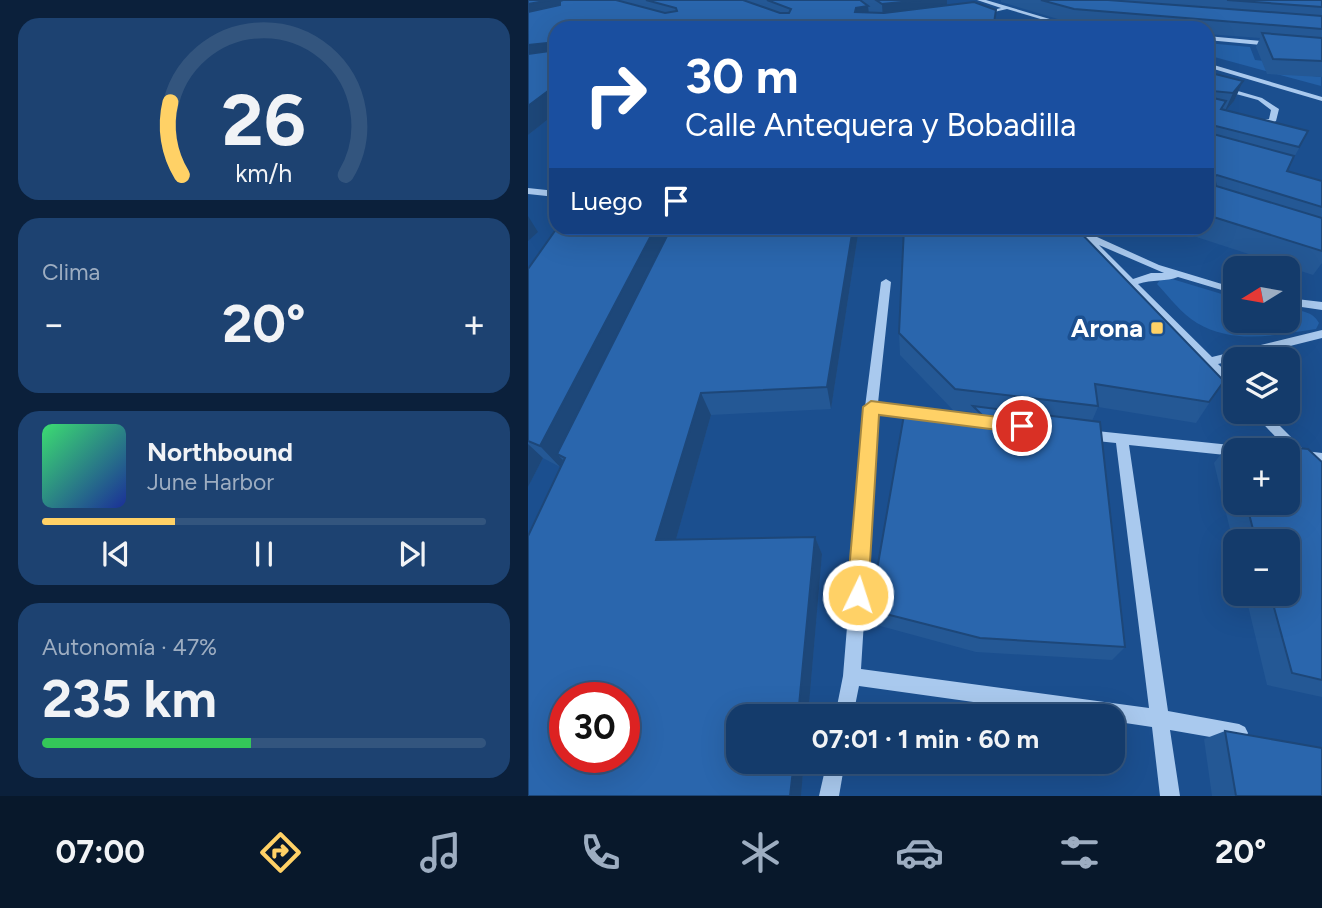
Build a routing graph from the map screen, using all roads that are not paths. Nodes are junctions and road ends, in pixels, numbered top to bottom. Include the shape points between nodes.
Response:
1 (973, 0) edge
2 (980, 0) edge
3 (1006, 8) junction
4 (978, 13) junction
5 (989, 21) edge
6 (1052, 21) edge
7 (1214, 39) edge
8 (1283, 45) edge
9 (1214, 67) edge
10 (1214, 86) edge
11 (1321, 99) edge
12 (1272, 121) joint
13 (1242, 122) edge
14 (528, 191) edge
15 (549, 193) edge
16 (1085, 235) edge
17 (1090, 235) edge
18 (1182, 275) junction
19 (886, 282) dead end
20 (1133, 282) junction
21 (1223, 287) edge
22 (1300, 304) edge
23 (1319, 307) edge
24 (1321, 334) edge
25 (1209, 362) junction
26 (1223, 376) edge
27 (871, 407) junction
28 (937, 416) edge
29 (1268, 424) edge
30 (1069, 433) edge
31 (1279, 438) edge
32 (1122, 439) junction
33 (1223, 449) edge
34 (1300, 457) edge
35 (1321, 459) edge
36 (1300, 461) edge
37 (1321, 477) edge
38 (852, 676) junction
39 (846, 704) edge
40 (1161, 719) junction
41 (1255, 736) edge
42 (833, 774) edge
43 (829, 796) edge
44 (1170, 796) edge

1 - 4 street via 980,3
2 - 3 street
3 - 4 street
3 - 6 street
4 - 5 street
7 - 8 street
9 - 11 street
10 - 12 street via 1275,108
12 - 13 street
14 - 15 street
16 - 20 street
17 - 18 street
18 - 20 street
18 - 21 street
19 - 27 street
20 - 25 street
22 - 23 street
24 - 25 street
25 - 26 street
27 - 28 street
27 - 38 street
29 - 31 street
30 - 32 street
32 - 33 street
32 - 40 street
34 - 35 street
36 - 37 street
38 - 39 street
38 - 40 street
40 - 41 street
40 - 44 street
42 - 43 street

